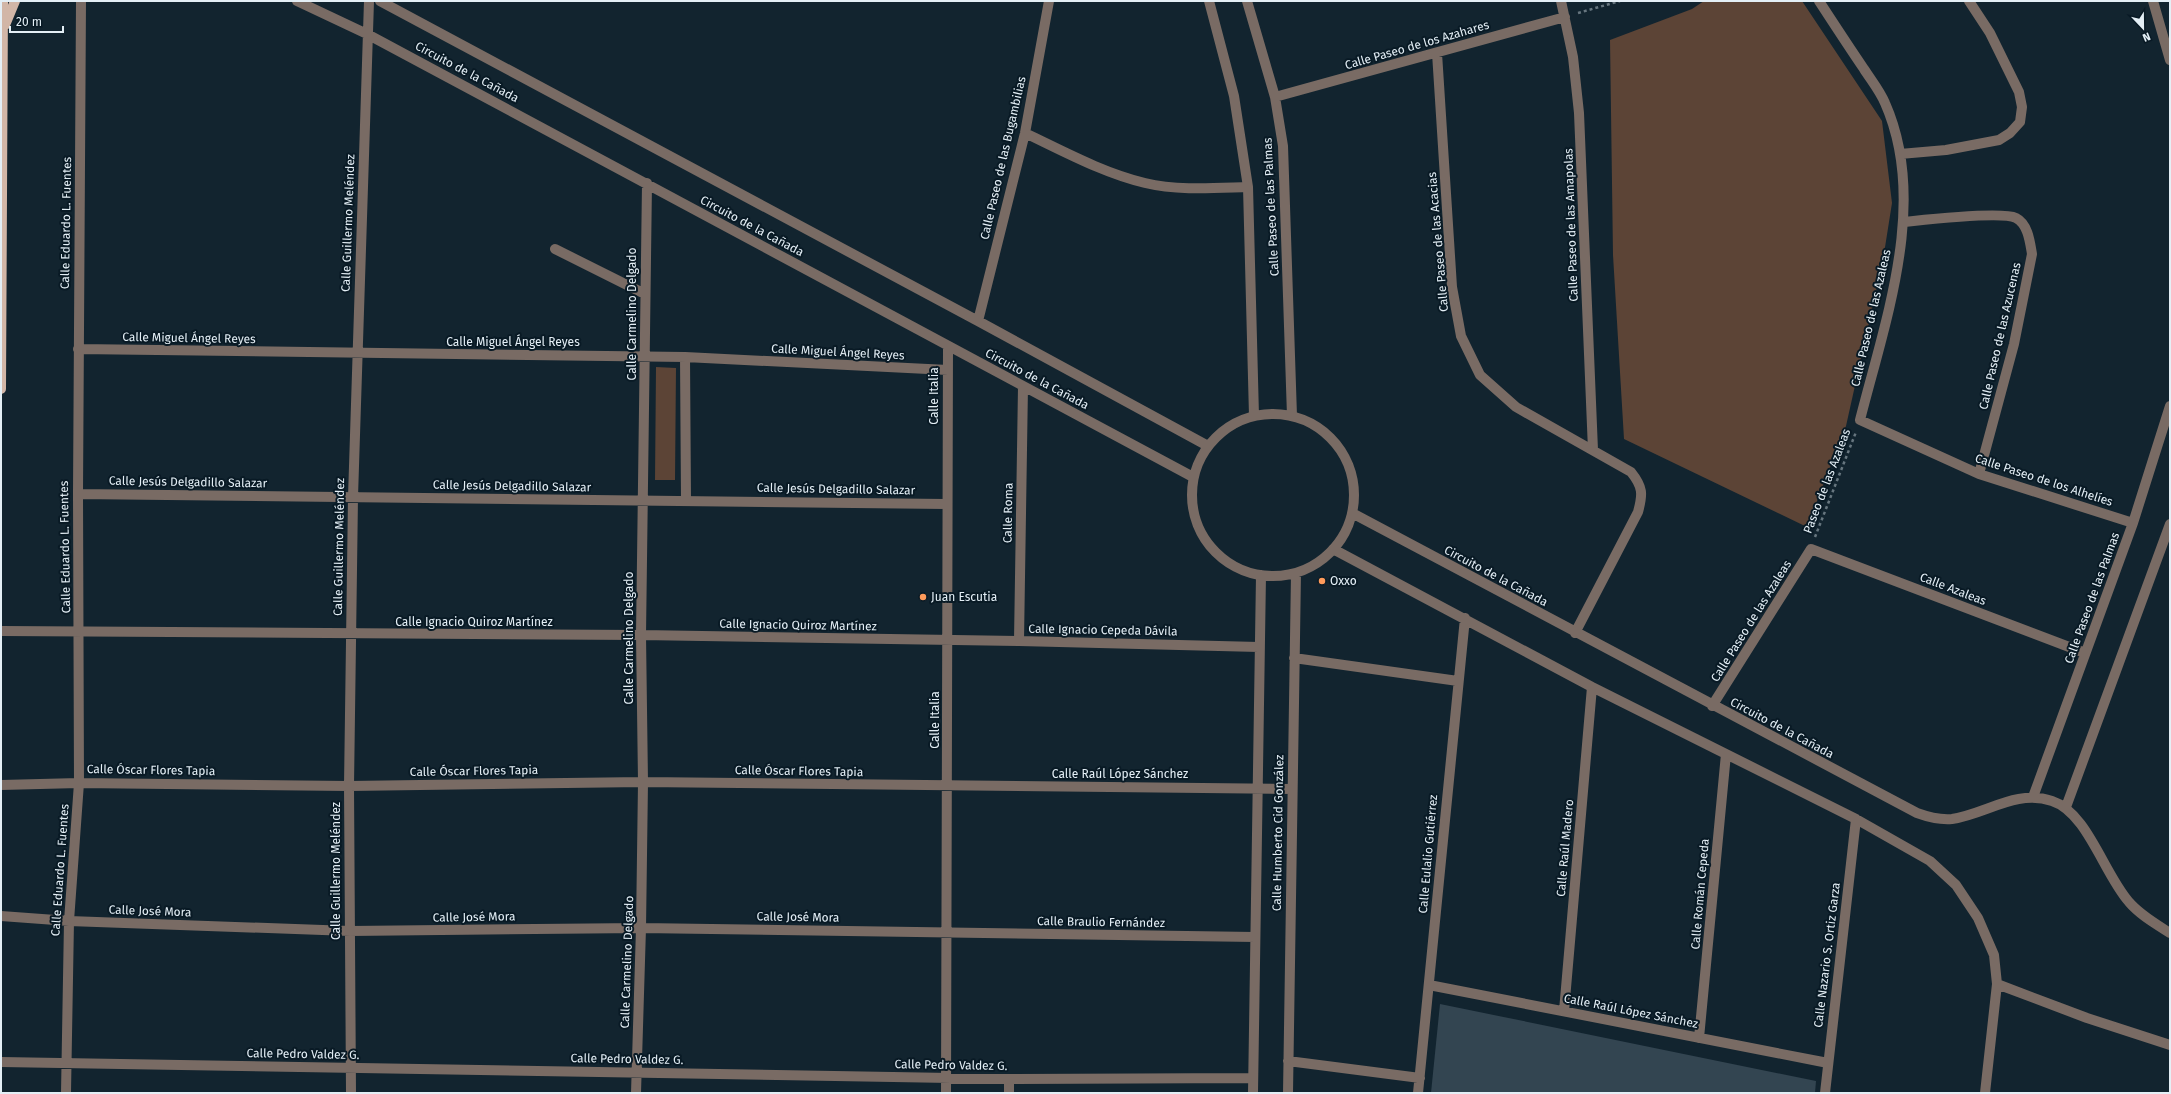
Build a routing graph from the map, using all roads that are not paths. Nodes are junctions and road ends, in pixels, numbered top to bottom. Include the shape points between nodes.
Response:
1 (3, 1) edge
2 (15, 1) edge
3 (82, 1) edge
4 (296, 1) edge
5 (369, 1) edge
6 (380, 1) edge
7 (1049, 1) edge
8 (1209, 1) edge
9 (1247, 1) edge
10 (1562, 1) edge
11 (1819, 1) edge
12 (1969, 1) edge
13 (2153, 1) edge
14 (1565, 17) junction
15 (2, 32) edge
16 (367, 34) junction
17 (1437, 53) junction
18 (2170, 60) edge
19 (1275, 97) junction
20 (1024, 133) junction
21 (1900, 154) junction
22 (647, 184) junction
23 (1248, 187) junction
24 (1904, 222) junction
25 (555, 249) dead end
26 (645, 294) junction
27 (978, 321) junction
28 (948, 346) junction
29 (78, 349) junction
30 (357, 354) junction
31 (645, 356) junction
32 (686, 357) junction
33 (948, 370) junction
34 (1023, 386) junction
35 (1, 390) edge
36 (2170, 406) edge
37 (1254, 416) junction
38 (1292, 416) junction
39 (1860, 420) joint
40 (1208, 446) junction
41 (1593, 450) junction
42 (1979, 474) junction
43 (1193, 477) junction
44 (78, 494) junction
45 (353, 497) junction
46 (642, 500) junction
47 (686, 500) junction
48 (946, 504) junction
49 (1352, 514) junction
50 (2133, 523) junction
51 (2170, 524) edge
52 (1333, 549) junction
53 (1811, 549) joint
54 (1296, 572) junction
55 (1262, 575) junction
56 (1465, 618) junction
57 (1, 632) edge
58 (79, 632) junction
59 (1575, 633) junction
60 (351, 635) junction
61 (641, 635) junction
62 (947, 640) junction
63 (1019, 641) junction
64 (1259, 647) junction
65 (2085, 653) junction
66 (1294, 658) junction
67 (1458, 681) junction
68 (1592, 687) junction
69 (1712, 706) junction
70 (1726, 754) junction
71 (643, 782) junction
72 (79, 783) junction
73 (1, 785) edge
74 (349, 786) junction
75 (948, 786) junction
76 (1258, 788) junction
77 (1292, 789) junction
78 (2033, 798) junction
79 (2066, 807) junction
80 (1856, 819) junction
81 (1, 916) edge
82 (69, 921) junction
83 (641, 928) junction
84 (350, 931) junction
85 (947, 932) junction
86 (2170, 933) edge
87 (1255, 937) junction
88 (1997, 984) junction
89 (1429, 985) junction
90 (1564, 1011) junction
91 (1699, 1038) junction
92 (2170, 1046) edge
93 (1288, 1061) junction
94 (1, 1062) edge
95 (66, 1063) junction
96 (1828, 1063) junction
97 (350, 1068) junction
98 (636, 1072) junction
99 (946, 1078) junction
100 (1253, 1078) junction
101 (1420, 1078) junction
102 (1009, 1079) junction
103 (66, 1093) edge
104 (351, 1093) edge
105 (636, 1093) edge
106 (946, 1093) edge
107 (1009, 1093) edge
108 (1253, 1093) edge
109 (1288, 1093) edge
110 (1418, 1093) edge
111 (1825, 1093) edge
112 (1985, 1093) edge

1 - 15 main road
2 - 15 main road
3 - 29 street, Calle Eduardo L. Fuentes
4 - 16 street, Circuito de la Cañada
5 - 16 street, Calle Guillermo Meléndez
6 - 27 street, Circuito de la Cañada
7 - 20 street, Calle Paseo de las Bugambilias
8 - 23 street, Calle Paseo de las Palmas via 1234,96
9 - 19 street, Calle Paseo de las Palmas
10 - 14 street, Calle Paseo de las Amapolas
11 - 21 street via 1885,101
12 - 21 street via 1990,33 2019,92 2022,107 2020,122 1999,140 1946,150
13 - 18 street
14 - 17 street, Calle Paseo de los Azahares
14 - 41 street, Calle Paseo de las Amapolas via 1580,112
15 - 35 main road
16 - 22 street, Circuito de la Cañada
16 - 30 street, Calle Guillermo Meléndez
17 - 19 street, Calle Paseo de los Azahares
17 - 41 street, Calle Paseo de las Acacias via 1452,287 1461,336 1480,375 1516,407
19 - 38 street, Calle Paseo de las Palmas via 1283,146
20 - 23 street via 1105,170 1146,184 1191,188
20 - 27 street, Calle Paseo de las Bugambilias
21 - 24 street
22 - 26 street, Calle Carmelino Delgado
22 - 28 street, Circuito de la Cañada
23 - 37 street, Calle Paseo de las Palmas
24 - 39 street, Calle Paseo de las Azaleas via 1900,257
24 - 42 street, Calle Paseo de las Azucenas via 1997,215 2016,218 2024,226 2030,239 2032,254 2014,344
25 - 26 street
26 - 31 street, Calle Carmelino Delgado
27 - 40 street, Circuito de la Cañada
28 - 33 street, Calle Italia
28 - 34 street, Circuito de la Cañada
29 - 30 street, Calle Miguel Ángel Reyes
29 - 44 street, Calle Eduardo L. Fuentes
30 - 31 street, Calle Miguel Ángel Reyes
30 - 45 street, Calle Guillermo Meléndez
31 - 32 street, Calle Miguel Ángel Reyes
31 - 46 street, Calle Carmelino Delgado
32 - 33 street, Calle Miguel Ángel Reyes
32 - 47 street
33 - 48 street, Calle Italia
34 - 43 street, Circuito de la Cañada
34 - 63 street, Calle Roma
36 - 50 street, Calle Paseo de las Palmas
37 - 38 street
37 - 40 street via 1236,422
38 - 49 street via 1316,425 1335,442 1348,463 1354,488
39 - 42 street, Calle Paseo de los Alhelíes
40 - 43 street
41 - 59 street, Calle Paseo de las Acacias via 1631,472 1640,484 1642,498 1638,512
42 - 50 street, Calle Paseo de los Alhelíes
43 - 55 street via 1192,504 1199,529 1214,551 1236,567
44 - 45 street, Calle Jesús Delgadillo Salazar
44 - 58 street, Calle Eduardo L. Fuentes
45 - 46 street, Calle Jesús Delgadillo Salazar
45 - 60 street, Calle Guillermo Meléndez
46 - 47 street, Calle Jesús Delgadillo Salazar
46 - 61 street, Calle Carmelino Delgado
47 - 48 street, Calle Jesús Delgadillo Salazar
48 - 62 street, Calle Italia
49 - 52 street via 1345,532
49 - 59 street, Circuito de la Cañada
50 - 65 street, Calle Paseo de las Palmas
51 - 79 street
52 - 54 street via 1316,564
52 - 56 street
53 - 65 street, Calle Azaleas
53 - 69 street, Calle Paseo de las Azaleas
54 - 55 street via 1279,576
54 - 66 street, Calle Humberto Cid González
55 - 64 street, Calle Humberto Cid González
56 - 67 street, Calle Eulalio Gutiérrez
56 - 68 street
57 - 58 street, Calle Ignacio Quiroz Martínez
58 - 60 street, Calle Ignacio Quiroz Martínez
58 - 72 street, Calle Eduardo L. Fuentes
59 - 69 street, Circuito de la Cañada
60 - 61 street, Calle Ignacio Quiroz Martínez
60 - 74 street, Calle Guillermo Meléndez
61 - 62 street, Calle Ignacio Quiroz Martínez
61 - 71 street, Calle Carmelino Delgado
62 - 63 street, Calle Ignacio Cepeda Dávila
62 - 75 street, Calle Italia
63 - 64 street, Calle Ignacio Cepeda Dávila
64 - 76 street, Calle Humberto Cid González
65 - 78 street, Calle Paseo de las Palmas
66 - 67 street
66 - 77 street, Calle Humberto Cid González
67 - 89 street, Calle Eulalio Gutiérrez
68 - 70 street
68 - 90 street, Calle Raúl Madero
69 - 78 street, Circuito de la Cañada via 1917,813 1934,819 1952,819 2014,799
70 - 80 street
70 - 91 street, Calle Román Cepeda
71 - 74 street, Calle Óscar Flores Tapia
71 - 75 street, Calle Óscar Flores Tapia
71 - 83 street, Calle Carmelino Delgado
72 - 73 street, Calle Óscar Flores Tapia
72 - 74 street, Calle Óscar Flores Tapia
72 - 82 street, Calle Eduardo L. Fuentes
74 - 84 street, Calle Guillermo Meléndez
75 - 76 street, Calle Raúl López Sánchez
75 - 85 street, Calle Italia
76 - 77 street, Calle Raúl López Sánchez
76 - 87 street, Calle Humberto Cid González
77 - 93 street, Calle Humberto Cid González
78 - 79 street, Circuito de la Cañada via 2051,800
79 - 86 street, Circuito de la Cañada via 2078,819 2111,878 2129,903
80 - 88 street via 1930,861 1956,885 1978,918 1994,955
80 - 96 street, Calle Nazario S. Ortiz Garza
81 - 82 street, Calle José Mora
82 - 84 street, Calle José Mora
82 - 95 street, Calle Eduardo L. Fuentes
83 - 84 street, Calle José Mora
83 - 85 street, Calle José Mora
83 - 98 street, Calle Carmelino Delgado
84 - 97 street, Calle Guillermo Meléndez
85 - 87 street, Calle Braulio Fernández
85 - 99 street, Calle Italia
87 - 100 street, Calle Humberto Cid González
88 - 92 street
88 - 112 street
89 - 90 street, Calle Raúl López Sánchez
89 - 101 street, Calle Eulalio Gutiérrez
90 - 91 street, Calle Raúl López Sánchez
91 - 96 street, Calle Raúl López Sánchez
93 - 101 street
93 - 109 street, Calle Humberto Cid González
94 - 95 street, Calle Pedro Valdez G.
95 - 97 street, Calle Pedro Valdez G.
95 - 103 street, Calle Eduardo L. Fuentes
96 - 111 street, Calle Nazario S. Ortiz Garza
97 - 98 street, Calle Pedro Valdez G.
97 - 104 street, Calle Guillermo Meléndez
98 - 99 street, Calle Pedro Valdez G.
98 - 105 street, Calle Carmelino Delgado
99 - 102 street, Calle Pedro Valdez G.
99 - 106 street, Calle Italia
100 - 102 street, Calle Pedro Valdez G.
100 - 108 street, Calle Humberto Cid González
101 - 110 street, Calle Eulalio Gutiérrez
102 - 107 street

